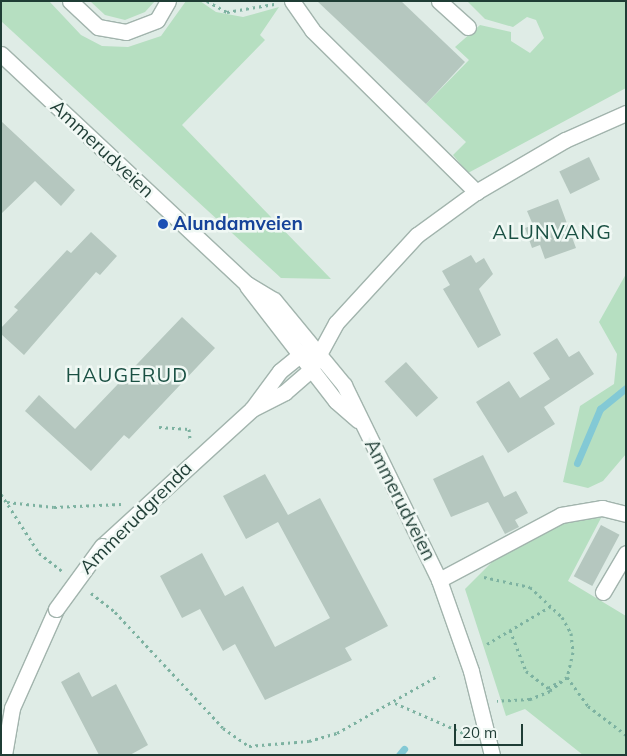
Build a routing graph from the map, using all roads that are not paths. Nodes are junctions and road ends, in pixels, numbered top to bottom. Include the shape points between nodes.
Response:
1 (70, 1) edge
2 (168, 1) edge
3 (292, 1) edge
4 (440, 1) edge
5 (468, 27) dead end
6 (1, 54) edge
7 (626, 113) edge
8 (476, 192) junction
9 (247, 284) junction
10 (318, 349) junction
11 (300, 355) junction
12 (311, 369) junction
13 (252, 409) junction
14 (359, 421) junction
15 (626, 514) edge
16 (626, 553) edge
17 (439, 580) junction
18 (603, 592) dead end
19 (4, 755) edge
20 (492, 755) edge

1 - 2 street via 98,27 126,32 157,20
3 - 8 street via 312,30
4 - 5 street
6 - 9 street, Ammerudveien
7 - 8 street via 565,140
8 - 10 street via 417,235 351,306
9 - 10 street, Ammerudveien via 274,300
9 - 11 street, Ammerudveien
10 - 11 street
10 - 12 street
10 - 14 street, Ammerudveien via 349,391
11 - 12 street, Ammerudveien
11 - 13 street via 272,379
12 - 13 street via 285,392
12 - 14 street, Ammerudveien
13 - 19 street, Ammerudgrenda, bridge via 102,546 56,609 12,708
14 - 17 street, Ammerudveien
15 - 17 street, Ammerudveien via 602,508 561,515
16 - 18 street
17 - 20 street, Ammerudveien via 468,663

